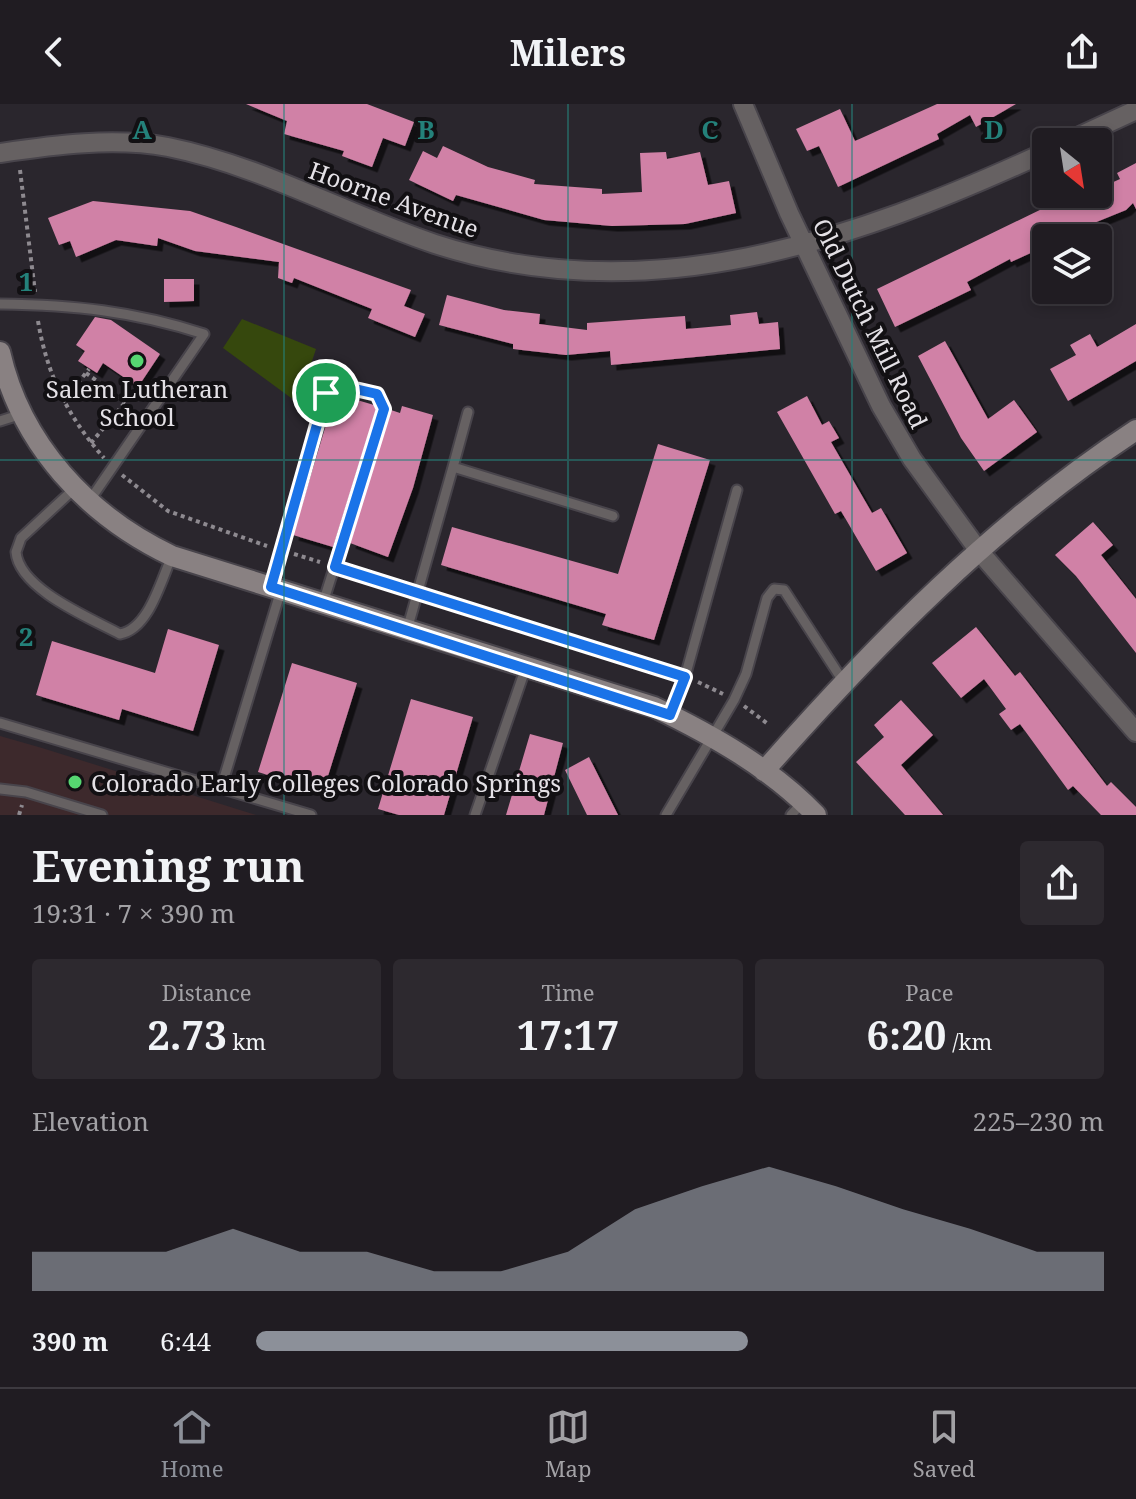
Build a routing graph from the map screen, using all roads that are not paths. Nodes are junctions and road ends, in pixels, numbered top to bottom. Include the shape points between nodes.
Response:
1 (743, 104) edge
2 (1136, 110) edge
3 (1097, 128) edge
4 (9, 151) edge
5 (1032, 158) edge
6 (805, 246) junction
7 (0, 304) edge
8 (0, 352) edge
9 (468, 412) dead end
10 (22, 414) junction
11 (0, 421) edge
12 (1136, 430) edge
13 (453, 467) junction
14 (737, 490) dead end
15 (81, 496) junction
16 (613, 516) dead end
17 (979, 551) junction
18 (172, 556) junction
19 (276, 588) junction
20 (323, 603) junction
21 (407, 630) junction
22 (526, 667) junction
23 (843, 681) junction
24 (670, 715) junction
25 (0, 723) edge
26 (1136, 732) edge
27 (711, 736) junction
28 (764, 771) junction
29 (221, 788) junction
30 (0, 789) edge
31 (803, 811) edge
32 (102, 815) edge
33 (311, 815) edge
34 (475, 815) edge
35 (666, 815) edge

1 - 6 street, Old Dutch Mill Road
2 - 3 street
4 - 6 street, Hoorne Avenue via 88,144 167,147 242,168 435,244 553,268 677,269
5 - 6 street, Hoorne Avenue via 909,213
6 - 17 street, Old Dutch Mill Road via 881,406
7 - 15 lane via 100,308 204,334 114,469
8 - 10 main road
9 - 13 lane
10 - 11 lane
10 - 15 main road via 54,466
12 - 17 main road
13 - 16 lane
13 - 21 lane
14 - 24 lane
15 - 18 main road via 136,539
15 - 18 lane via 21,538 16,552 22,572 55,599 120,634 130,632 140,623
17 - 23 main road
17 - 26 street, Old Dutch Mill Road
18 - 19 main road
19 - 20 main road
19 - 20 lane via 280,550 326,393 342,386 377,394 384,409
19 - 29 lane
20 - 21 main road
21 - 22 main road
22 - 24 main road
22 - 34 lane
23 - 27 lane via 795,602 784,590 774,589 746,674
23 - 28 main road
24 - 27 main road
25 - 29 lane
27 - 28 main road
27 - 35 lane
28 - 31 main road
29 - 33 lane
30 - 32 lane

